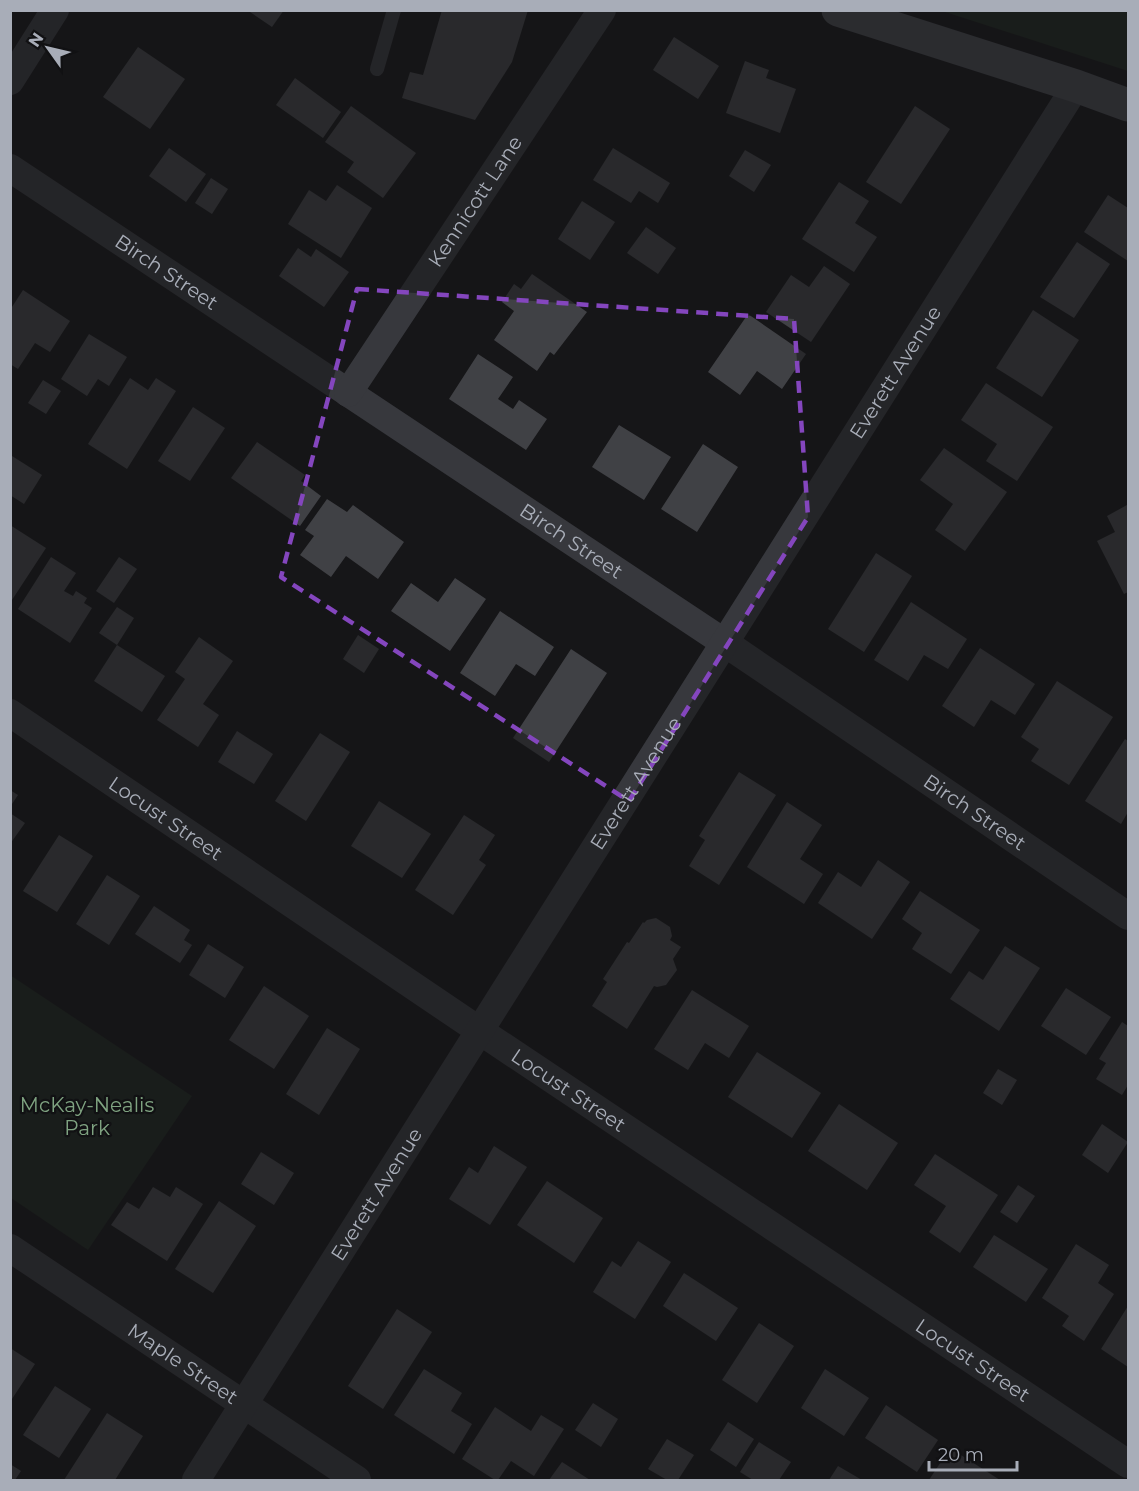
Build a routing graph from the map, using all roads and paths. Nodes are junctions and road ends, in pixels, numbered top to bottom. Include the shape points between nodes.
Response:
1 (55, 10) edge
2 (394, 10) edge
3 (602, 10) edge
4 (838, 10) edge
5 (377, 69) dead end
6 (10, 81) edge
7 (1076, 86) junction
8 (1128, 105) edge
9 (10, 168) edge
10 (348, 393) junction
11 (725, 643) junction
12 (10, 713) edge
13 (1128, 916) edge
14 (480, 1031) junction
15 (10, 1248) edge
16 (244, 1405) junction
17 (1128, 1464) edge
18 (196, 1480) edge
19 (357, 1480) edge

1 - 6 street
2 - 5 lane
3 - 10 street, Kennicott Lane
4 - 7 main road
7 - 8 main road
7 - 11 street, Everett Avenue
9 - 10 street, Birch Street
10 - 11 street, Birch Street
11 - 13 street, Birch Street
11 - 14 street, Everett Avenue
12 - 14 street, Locust Street
14 - 16 street, Everett Avenue
14 - 17 street, Locust Street
15 - 16 street, Maple Street
16 - 18 street, Everett Avenue
16 - 19 street, Maple Street

